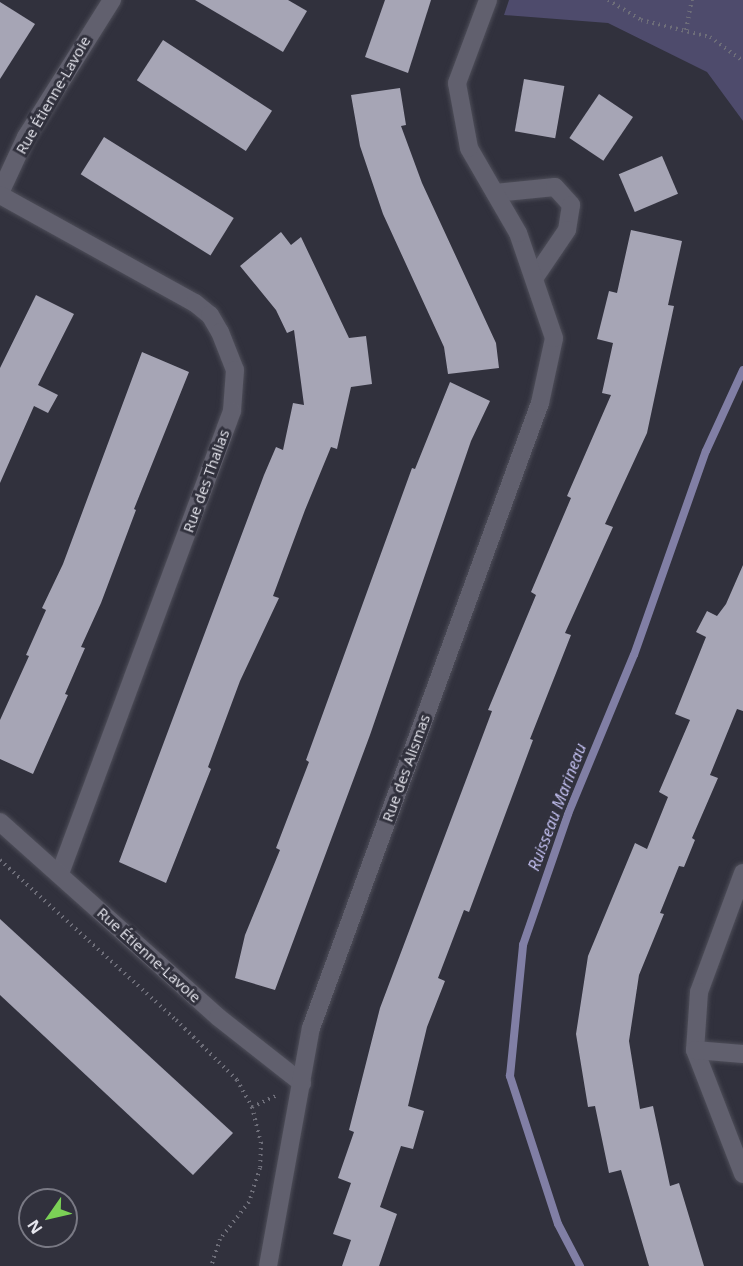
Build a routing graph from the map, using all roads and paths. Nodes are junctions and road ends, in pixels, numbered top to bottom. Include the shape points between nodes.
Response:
1 (112, 0) edge
2 (488, 0) edge
3 (608, 0) edge
4 (692, 0) edge
5 (686, 30) junction
6 (743, 61) edge
7 (495, 193) junction
8 (0, 194) edge
9 (535, 276) junction
10 (0, 822) edge
11 (0, 860) edge
12 (743, 873) edge
13 (60, 874) junction
14 (695, 1050) junction
15 (743, 1054) edge
16 (302, 1083) junction
17 (272, 1099) dead end
18 (252, 1107) junction
19 (743, 1174) edge
20 (211, 1266) edge
21 (268, 1266) edge

1 - 8 street, Rue Étienne-Lavoie via 26,137
2 - 7 street, Rue des Alismas via 458,82 469,148
3 - 5 path via 641,20
4 - 5 path
5 - 6 path via 710,37
7 - 9 street, Rue des Alismas via 518,233
7 - 9 street via 555,187 571,205 567,230
8 - 13 street, Rue des Thalias via 195,303 210,315 235,370 232,411
9 - 16 street, Rue des Alismas via 554,338 540,403 311,1028
10 - 13 street, Rue Étienne-Lavoie
11 - 18 path via 176,1020 237,1080
12 - 14 street via 699,992
13 - 16 street, Rue Étienne-Lavoie via 218,1017
14 - 15 street
14 - 19 street
16 - 21 street, Rue des Alismas
17 - 18 path
18 - 20 path via 261,1143 260,1168 249,1202 220,1239

